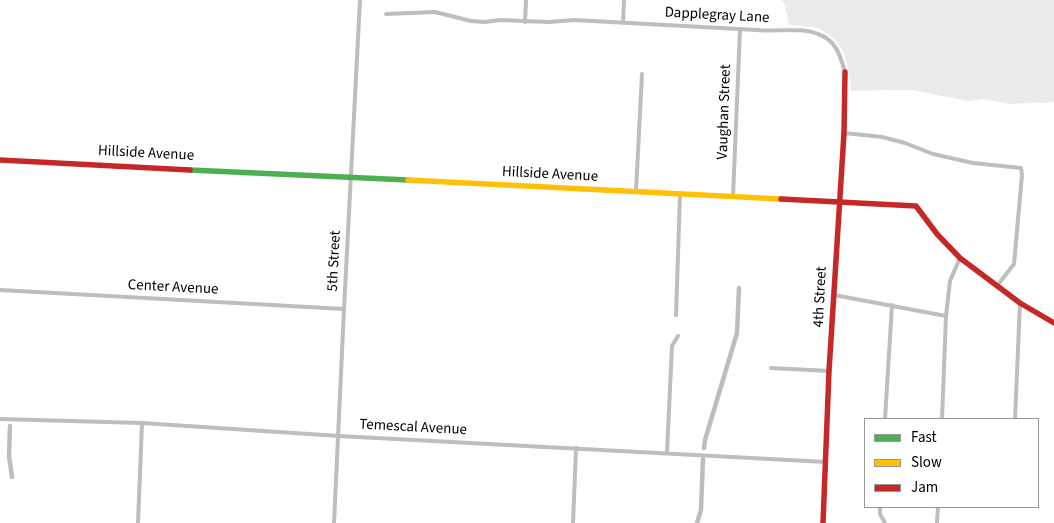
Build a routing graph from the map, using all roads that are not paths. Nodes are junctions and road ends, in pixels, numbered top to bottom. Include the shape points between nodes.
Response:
1 (360, 0) edge
2 (526, 0) edge
3 (624, 0) edge
4 (386, 14) dead end
5 (525, 22) junction
6 (623, 22) junction
7 (740, 30) junction
8 (846, 72) joint
9 (642, 74) dead end
10 (844, 133) junction
11 (0, 160) edge
12 (350, 177) junction
13 (636, 191) junction
14 (680, 194) junction
15 (733, 196) junction
16 (839, 202) junction
17 (960, 258) junction
18 (997, 286) junction
19 (0, 290) edge
20 (834, 295) junction
21 (1020, 303) junction
22 (892, 305) junction
23 (344, 308) junction
24 (676, 315) dead end
25 (946, 316) junction
26 (1054, 323) edge
27 (678, 336) dead end
28 (771, 368) dead end
29 (829, 370) junction
30 (885, 418) edge
31 (942, 418) edge
32 (1014, 418) edge
33 (0, 419) edge
34 (142, 423) junction
35 (339, 436) junction
36 (576, 448) junction
37 (667, 452) junction
38 (826, 462) junction
39 (880, 508) edge
40 (938, 508) edge
41 (138, 523) edge
42 (334, 523) edge
43 (573, 523) edge
44 (823, 523) edge
45 (885, 523) edge
46 (937, 523) edge

1 - 12 street, 5th Street
2 - 5 street
3 - 6 street
4 - 5 street, Dapplegray Lane via 435,12 471,21
5 - 6 street, Dapplegray Lane
6 - 7 street, Dapplegray Lane
7 - 8 street, Dapplegray Lane via 803,30 818,34 831,42 840,54
7 - 15 street, Vaughan Street
8 - 10 street, 4th Street
9 - 13 street
10 - 16 street, 4th Street
10 - 18 street via 882,137 973,163 1021,168 1014,264
11 - 12 street, Hillside Avenue
12 - 13 street, Hillside Avenue
12 - 23 street, 5th Street
13 - 14 street, Hillside Avenue
14 - 15 street, Hillside Avenue
14 - 24 street
15 - 16 street, Hillside Avenue
16 - 17 street, Hillside Avenue via 916,206
16 - 20 street, 4th Street
17 - 18 street, Hillside Avenue
17 - 25 street via 950,281
18 - 21 street, Hillside Avenue
19 - 23 street, Center Avenue
20 - 22 street
20 - 29 street, 4th Street
21 - 26 street, Hillside Avenue
21 - 32 street
22 - 25 street
22 - 30 street
23 - 35 street, 5th Street
25 - 31 street
27 - 37 street via 672,346
28 - 29 street
29 - 38 street, 4th Street
33 - 34 street, Temescal Avenue
34 - 35 street, Temescal Avenue
34 - 41 street
35 - 36 street, Temescal Avenue
35 - 42 street, 5th Street
36 - 37 street, Temescal Avenue
36 - 43 street
37 - 38 street, Temescal Avenue
38 - 44 street, 4th Street
39 - 45 street
40 - 46 street

